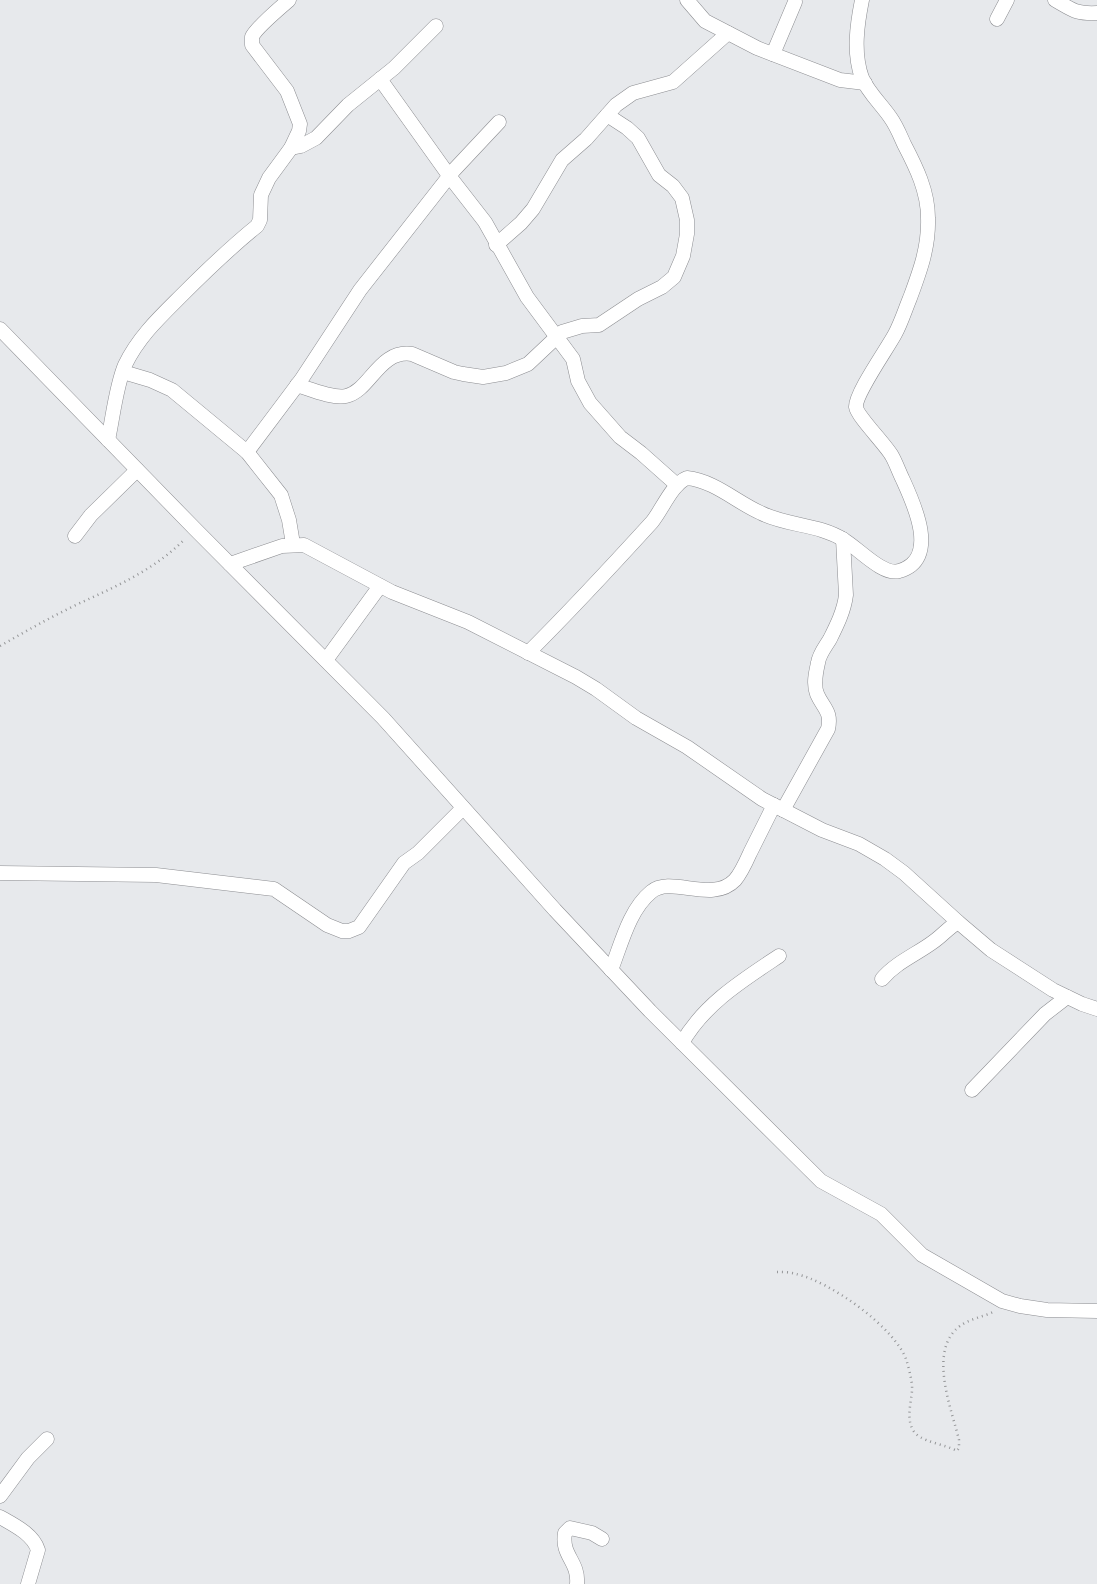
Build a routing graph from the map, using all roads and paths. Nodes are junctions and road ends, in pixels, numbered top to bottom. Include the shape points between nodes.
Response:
1 (289, 0) edge
2 (686, 0) edge
3 (862, 0) edge
4 (1007, 0) edge
5 (1054, 0) edge
6 (795, 2) dead end
7 (1097, 14) edge
8 (997, 20) dead end
9 (436, 26) dead end
10 (728, 33) junction
11 (773, 54) junction
12 (380, 79) junction
13 (865, 83) junction
14 (607, 115) junction
15 (499, 122) dead end
16 (291, 148) junction
17 (450, 177) junction
18 (496, 245) junction
19 (0, 329) edge
20 (556, 338) junction
21 (123, 372) junction
22 (297, 385) junction
23 (108, 440) junction
24 (247, 452) junction
25 (137, 470) junction
26 (677, 485) junction
27 (194, 528) junction
28 (75, 536) dead end
29 (843, 539) junction
30 (293, 544) junction
31 (230, 564) junction
32 (380, 586) junction
33 (0, 646) edge
34 (528, 653) junction
35 (326, 660) junction
36 (463, 808) junction
37 (778, 808) junction
38 (0, 872) edge
39 (958, 922) junction
40 (779, 956) dead end
41 (611, 970) junction
42 (882, 979) dead end
43 (1067, 997) junction
44 (1097, 1009) edge
45 (682, 1043) junction
46 (972, 1090) dead end
47 (777, 1272) dead end
48 (1002, 1301) junction
49 (1097, 1311) edge
50 (47, 1439) dead end
51 (0, 1496) edge
52 (0, 1517) edge
53 (602, 1539) dead end
54 (28, 1584) edge
55 (577, 1584) edge

1 - 16 street via 255,33 252,45 287,91 297,116 299,131
2 - 10 street via 705,22
3 - 13 street via 857,42
4 - 8 street
5 - 7 street via 1076,13
6 - 11 street
9 - 12 street
10 - 11 street
10 - 14 street via 673,82 633,93
11 - 13 street via 840,80
12 - 16 street via 348,105 316,138
12 - 17 street
13 - 29 street via 892,120 920,176 928,206 928,236 923,263 897,331 864,384 856,407 893,458 918,521 921,547 912,565 898,572 880,567
14 - 18 street via 562,160 532,209
14 - 20 street via 638,138 659,175 682,198 687,220 683,256 674,277 662,287 599,325 575,328 562,332
15 - 17 street
16 - 21 street via 277,165 261,195 257,226 224,253 151,326 130,355
17 - 18 street via 485,222
17 - 22 street via 360,290
18 - 20 street
19 - 23 street
20 - 22 street via 528,364 500,374 483,377 463,374 406,353 398,354 387,362 349,395 337,396
20 - 26 street via 572,359 578,381 590,403 620,437
21 - 23 street
21 - 24 street via 172,390
22 - 24 street
23 - 25 street
24 - 30 street via 281,495
25 - 27 street
25 - 28 street via 91,515
26 - 29 street via 687,478 701,481 762,514
26 - 34 street via 657,517
27 - 31 street
27 - 33 path via 173,550 142,573
29 - 37 street via 845,604 818,659 815,685 830,721
30 - 31 street
30 - 32 street via 312,548
31 - 35 street
32 - 34 street via 468,622
32 - 35 street
34 - 37 street via 596,689
35 - 36 street
36 - 38 street via 404,863 359,928 350,931 327,925 274,889 156,875
36 - 41 street
37 - 39 street via 885,858
37 - 41 street via 735,880 715,890 662,887 644,898
39 - 42 street
39 - 43 street via 991,950
40 - 45 street via 724,994 701,1016
41 - 45 street
43 - 44 street
43 - 46 street via 1045,1014
45 - 48 street via 821,1181 880,1214 922,1254
47 - 48 path via 810,1278 867,1312 903,1350 912,1385 909,1410 914,1433 924,1440 957,1451 959,1440 946,1394 944,1354 960,1325 994,1311
48 - 49 street via 1047,1310
50 - 51 street via 28,1458
52 - 54 street via 34,1540 38,1550
53 - 55 street via 570,1528 565,1533 564,1548 574,1565

